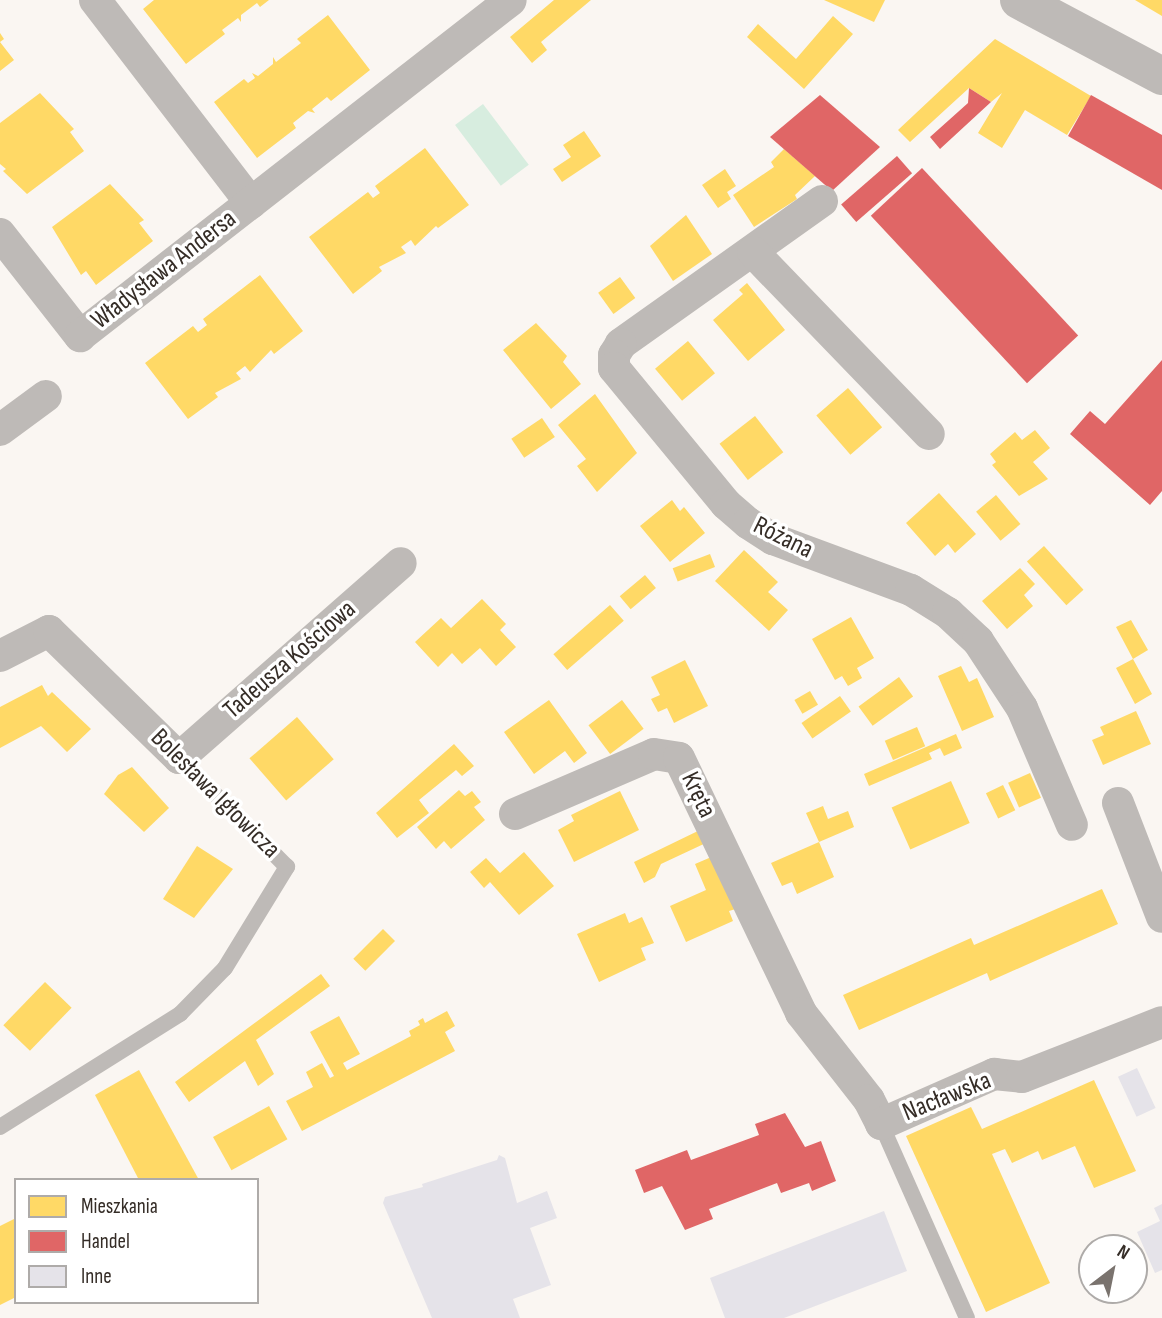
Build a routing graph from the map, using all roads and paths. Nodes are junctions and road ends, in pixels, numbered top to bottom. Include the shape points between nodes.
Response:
1 (95, 0) edge
2 (511, 0) edge
3 (1019, 0) edge
4 (1162, 76) edge
5 (822, 201) dead end
6 (251, 203) junction
7 (0, 234) edge
8 (753, 252) junction
9 (46, 396) dead end
10 (0, 430) edge
11 (929, 434) dead end
12 (401, 562) dead end
13 (0, 656) edge
14 (179, 758) junction
15 (1118, 803) dead end
16 (515, 814) dead end
17 (1072, 825) dead end
18 (1162, 917) edge
19 (774, 956) joint
20 (1162, 1022) edge
21 (881, 1124) junction
22 (0, 1127) edge
23 (967, 1318) edge

1 - 6 street, Władysława Andersa
2 - 6 street, Władysława Andersa
3 - 4 street
5 - 8 street, Różana
6 - 7 street, Władysława Andersa via 80,336
8 - 11 street
8 - 17 street, Różana via 621,344 614,355 614,369 726,504 748,523 773,539 911,590 948,613 978,641 1022,708
9 - 10 street
12 - 14 street, Tadeusza Kościowa
13 - 14 street, Bolesława Igłowicza via 49,631
14 - 22 lane, Bolesława Igłowicza via 287,867 225,968 180,1014
15 - 18 street
16 - 19 street, Kręta via 654,754 679,758
19 - 21 street, Nacławska via 801,1013 869,1100
20 - 21 street, Nacławska via 1022,1077 995,1074
21 - 23 lane

